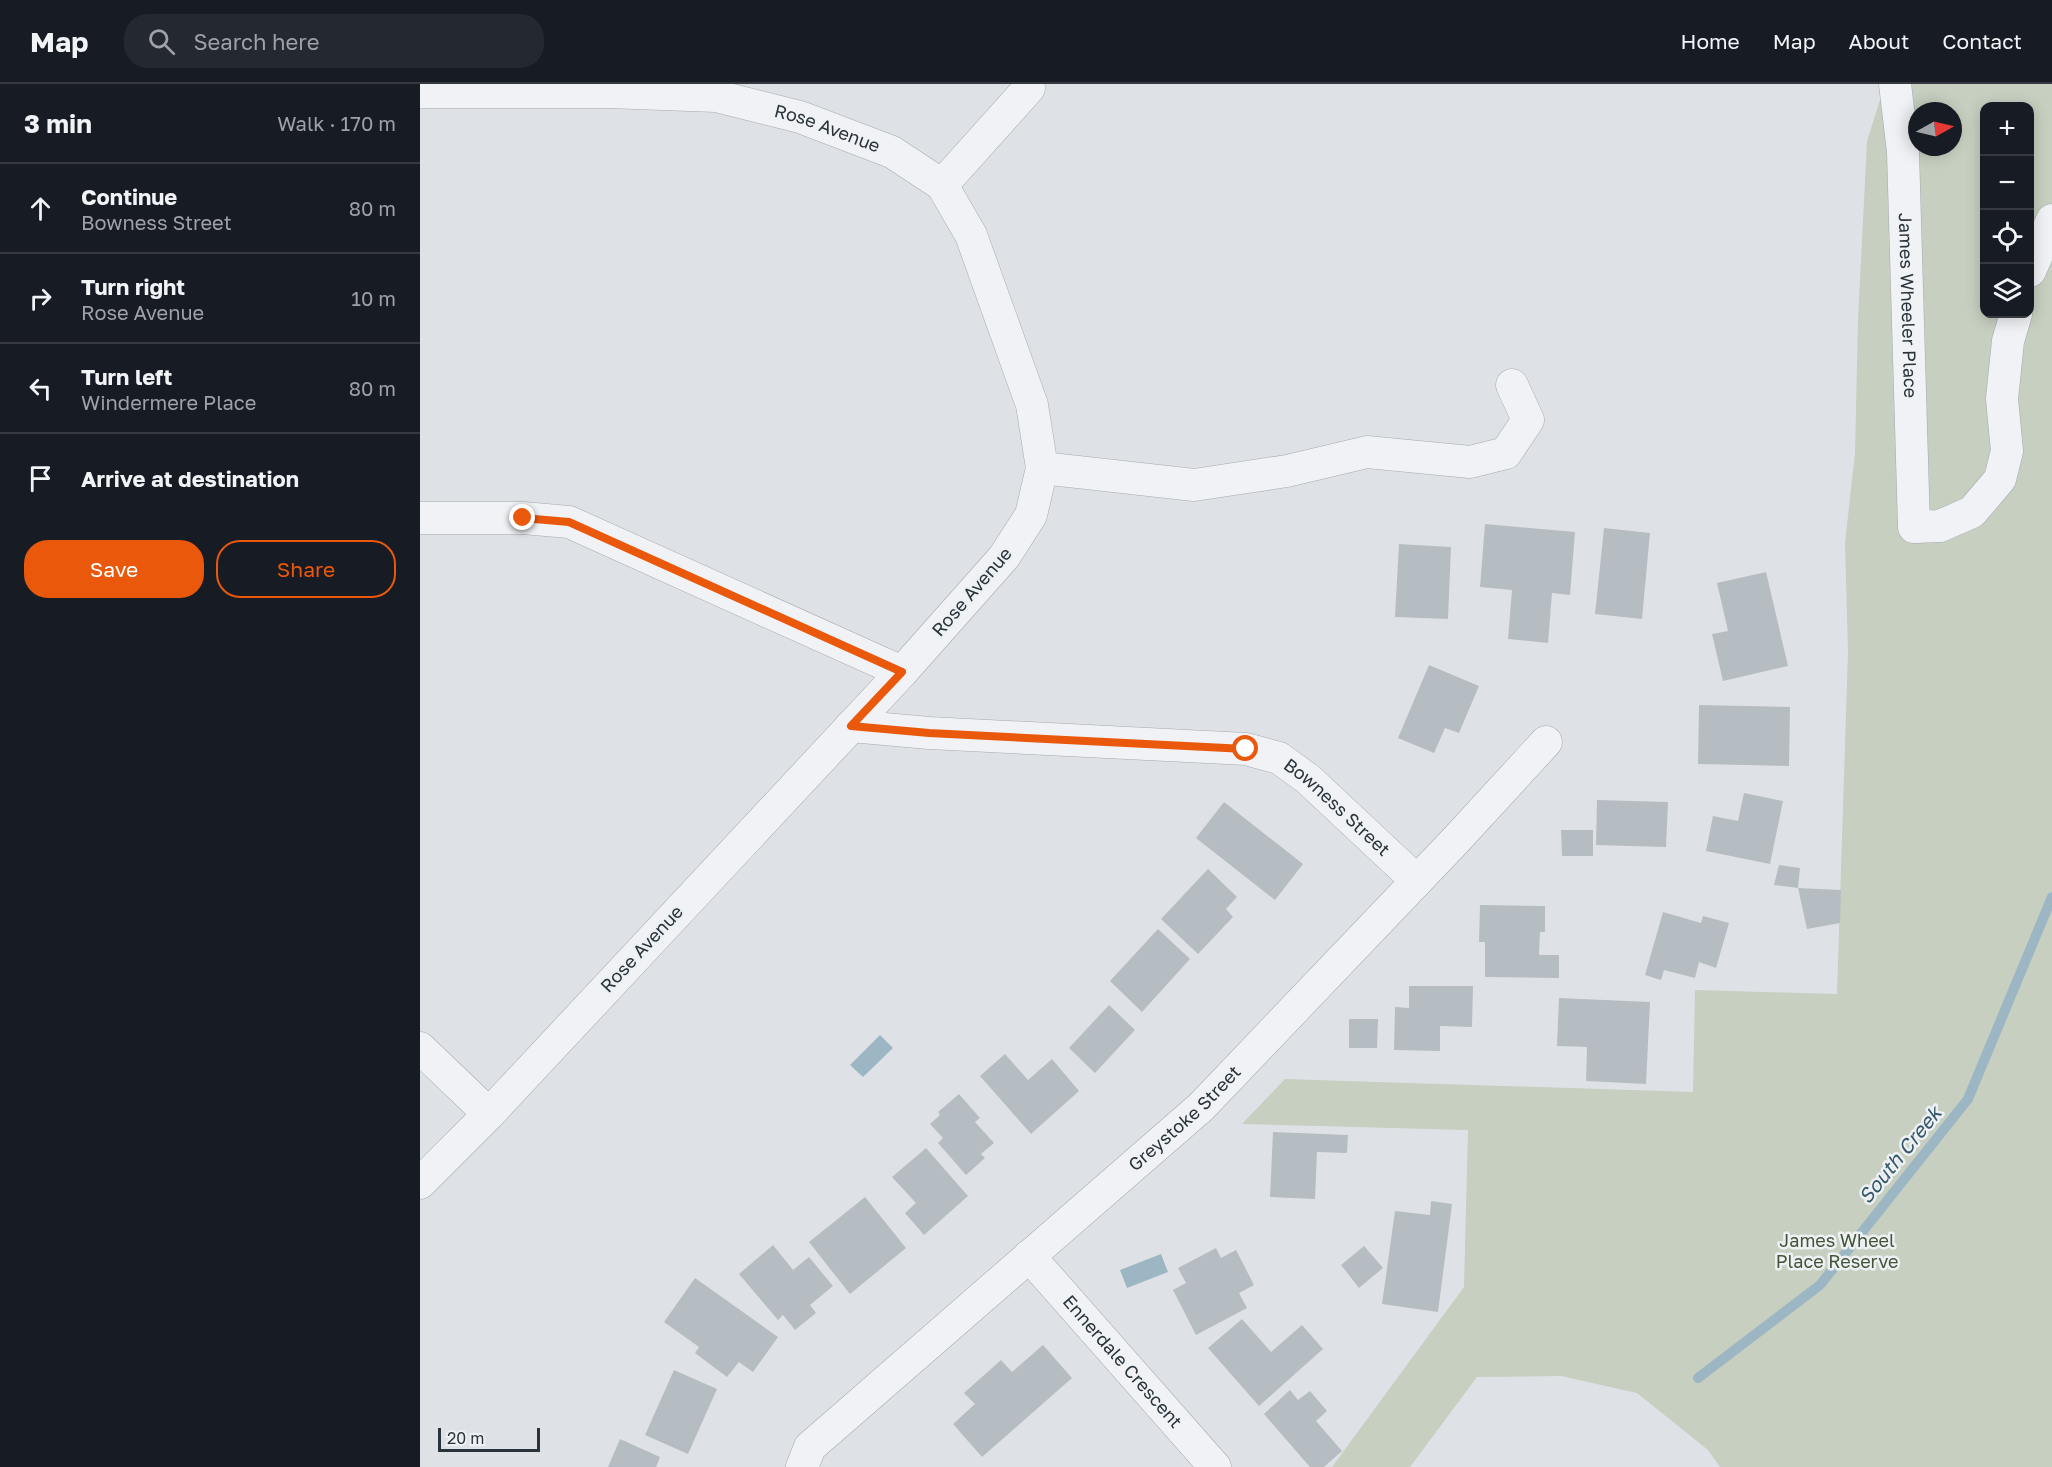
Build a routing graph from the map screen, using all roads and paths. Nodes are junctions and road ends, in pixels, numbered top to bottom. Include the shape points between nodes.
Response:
1 (1894, 84) edge
2 (1029, 88) dead end
3 (664, 89) edge
4 (420, 93) edge
5 (942, 185) junction
6 (2052, 220) edge
7 (2033, 264) edge
8 (2015, 318) edge
9 (1512, 384) dead end
10 (1042, 468) junction
11 (420, 518) edge
12 (902, 672) junction
13 (851, 726) junction
14 (1546, 742) dead end
15 (1417, 881) junction
16 (420, 1048) edge
17 (489, 1114) junction
18 (420, 1183) edge
19 (1029, 1256) junction
20 (802, 1467) edge
21 (1215, 1467) edge

1 - 8 street, James Wheeler Place via 1903,152 1914,527 1940,526 1972,512 2000,479 2007,451 2002,399
2 - 5 street
3 - 4 street, Rose Avenue
3 - 5 street, Rose Avenue via 716,96 800,117 892,152
5 - 10 street, Rose Avenue via 971,235 1032,405
6 - 7 street
9 - 10 street via 1528,420 1506,453 1470,462 1367,452 1287,471 1194,485
10 - 12 street, Rose Avenue via 1031,515 1004,558
11 - 12 street via 569,522
12 - 13 street, Rose Avenue
13 - 15 street, Bowness Street via 1246,749 1279,758 1308,778
13 - 17 street, Rose Avenue
14 - 15 street, Greystoke Street
15 - 19 street, Greystoke Street via 1201,1107
16 - 17 street
17 - 18 street, Rose Avenue
19 - 20 street, Greystoke Street via 810,1447
19 - 21 street, Ennerdale Crescent

